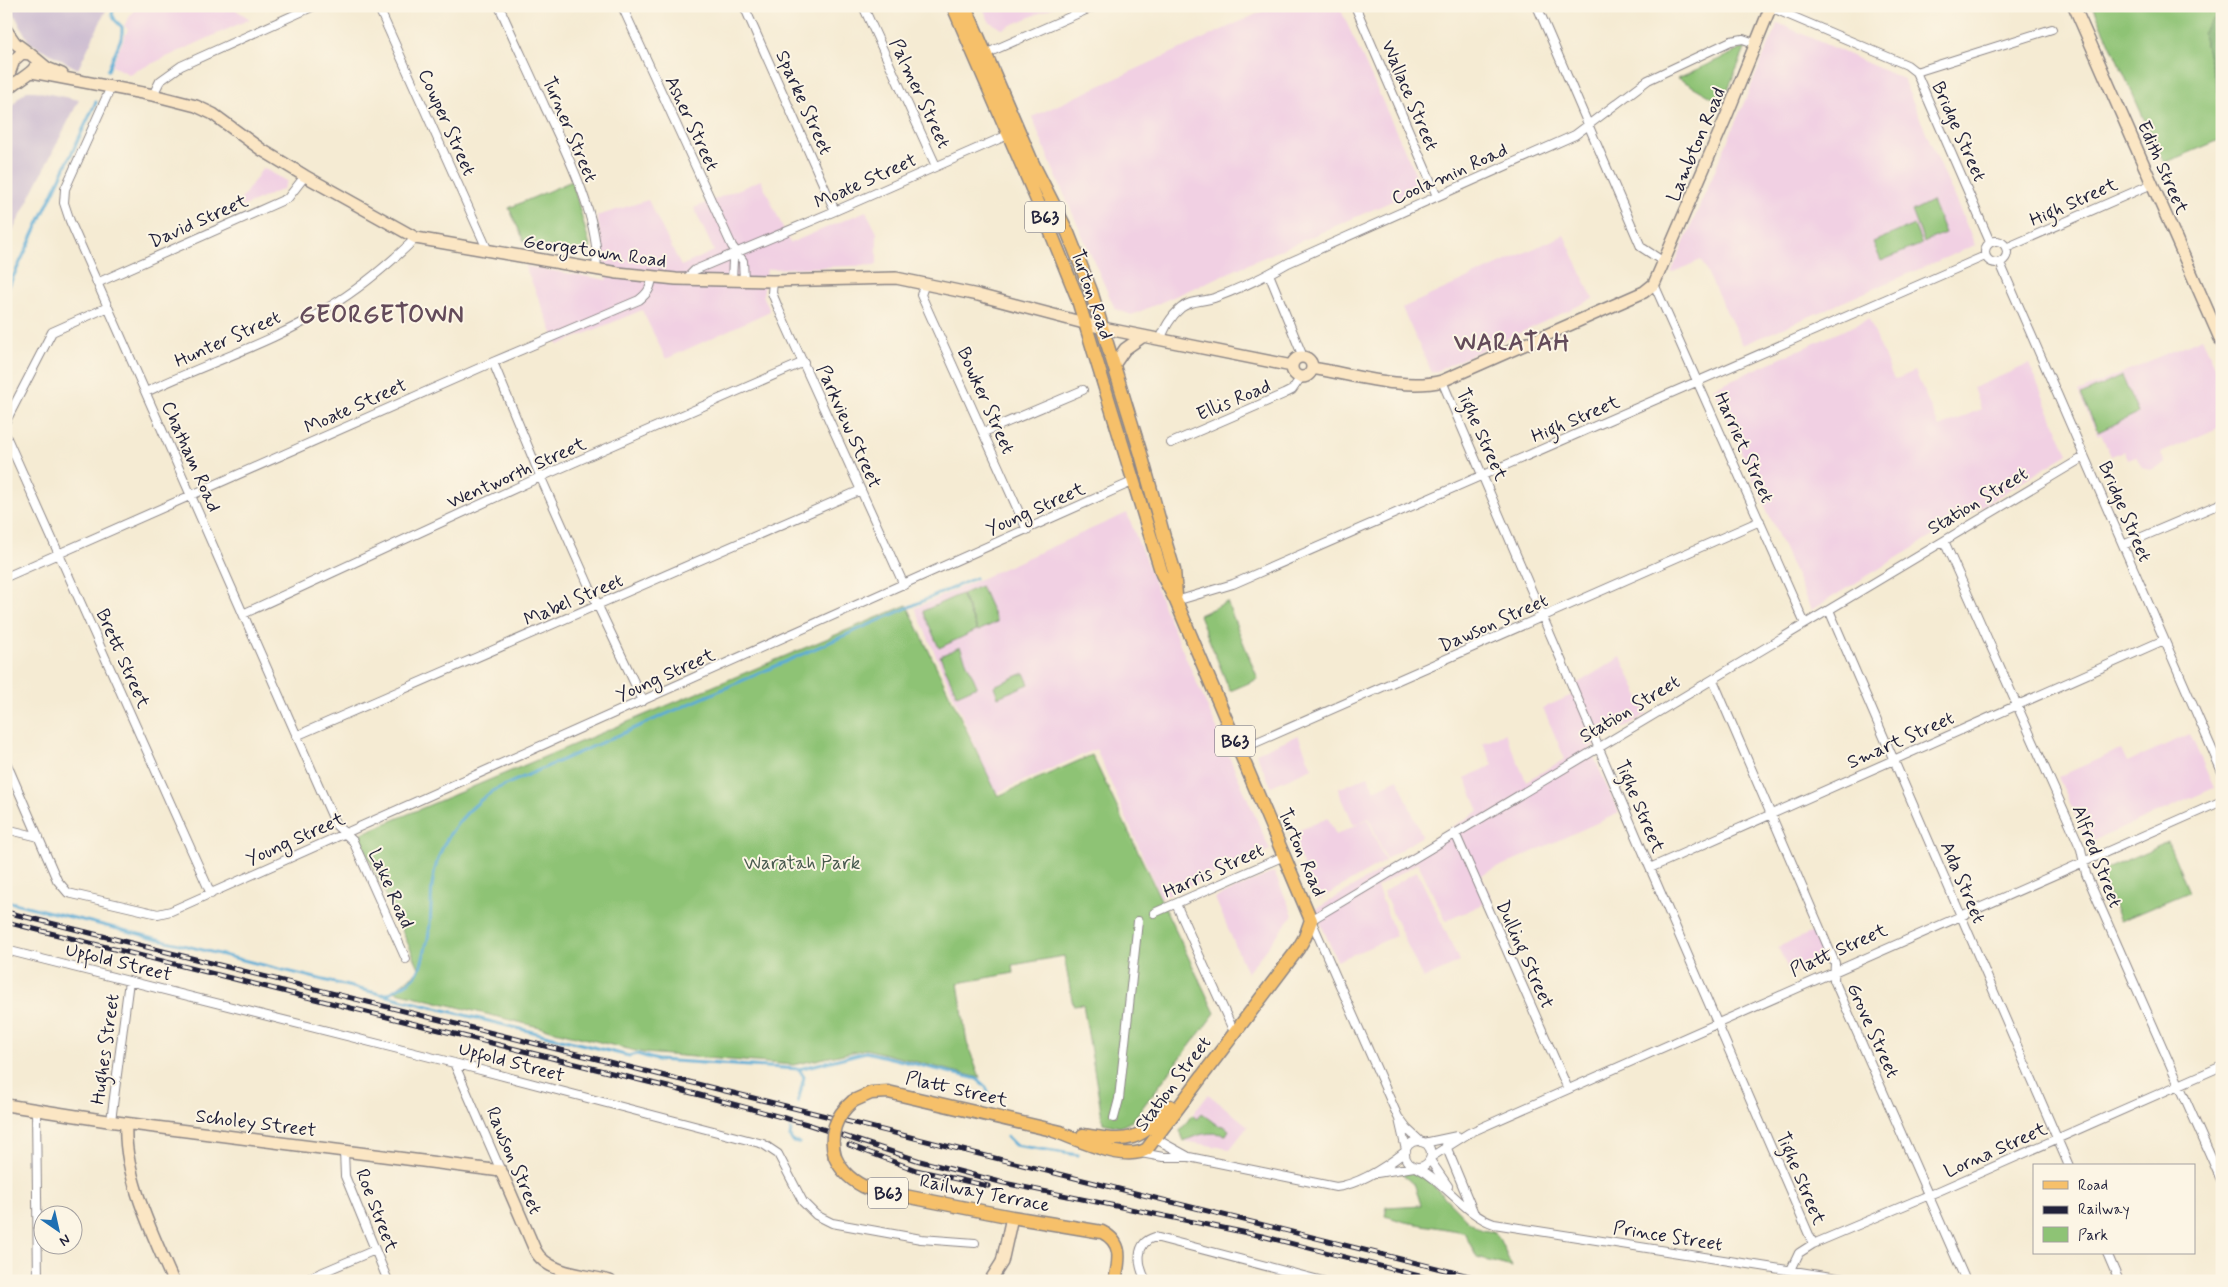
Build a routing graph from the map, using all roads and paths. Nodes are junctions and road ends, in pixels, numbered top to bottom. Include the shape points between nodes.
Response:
1 (378, 6) edge
2 (499, 6) edge
3 (622, 6) edge
4 (744, 6) edge
5 (863, 6) edge
6 (953, 6) edge
7 (965, 6) edge
8 (1095, 6) edge
9 (1355, 6) edge
10 (1536, 6) edge
11 (2074, 6) edge
12 (310, 7) edge
13 (1770, 7) edge
14 (2052, 29) dead end
15 (6, 30) edge
16 (6, 41) edge
17 (1756, 44) junction
18 (985, 54) junction
19 (32, 56) junction
20 (15, 60) junction
21 (1916, 72) junction
22 (28, 74) junction
23 (78, 80) junction
24 (6, 82) edge
25 (111, 87) junction
26 (6, 90) edge
27 (153, 95) junction
28 (1588, 126) junction
29 (1008, 134) junction
30 (936, 166) junction
31 (305, 176) junction
32 (2152, 184) junction
33 (1437, 196) junction
34 (835, 211) junction
35 (416, 238) junction
36 (1990, 242) junction
37 (2006, 248) junction
38 (488, 251) junction
39 (736, 252) junction
40 (1985, 256) junction
41 (1664, 262) junction
42 (2000, 263) junction
43 (596, 269) junction
44 (1268, 274) junction
45 (652, 277) junction
46 (685, 280) junction
47 (738, 280) junction
48 (773, 280) junction
49 (97, 283) junction
50 (925, 283) junction
51 (1654, 284) junction
52 (108, 307) junction
53 (1085, 323) junction
54 (1103, 328) junction
55 (1142, 337) junction
56 (1160, 340) junction
57 (2222, 343) edge
58 (1303, 357) junction
59 (493, 362) junction
60 (804, 362) junction
61 (1114, 365) junction
62 (1292, 366) junction
63 (1312, 368) junction
64 (1300, 377) junction
65 (1442, 381) junction
66 (1698, 382) junction
67 (1083, 390) dead end
68 (146, 392) junction
69 (6, 421) edge
70 (984, 432) junction
71 (6, 436) edge
72 (1171, 443) dead end
73 (2084, 457) junction
74 (1483, 475) junction
75 (541, 478) junction
76 (1132, 482) junction
77 (861, 490) junction
78 (192, 496) junction
79 (2222, 502) edge
80 (1760, 521) junction
81 (1028, 530) junction
82 (1944, 541) junction
83 (2123, 546) junction
84 (60, 554) junction
85 (6, 577) edge
86 (904, 585) junction
87 (1176, 602) junction
88 (598, 606) junction
89 (1829, 610) junction
90 (243, 614) junction
91 (1544, 617) junction
92 (1805, 624) junction
93 (2164, 640) junction
94 (1713, 680) junction
95 (643, 701) junction
96 (2018, 705) junction
97 (296, 736) junction
98 (1599, 748) junction
99 (1239, 750) junction
100 (1892, 760) junction
101 (6, 762) edge
102 (2222, 772) edge
103 (2222, 800) edge
104 (1771, 814) junction
105 (6, 829) edge
106 (346, 833) junction
107 (1455, 833) junction
108 (39, 837) junction
109 (1284, 856) junction
110 (2083, 863) junction
111 (1650, 868) junction
112 (211, 894) junction
113 (1176, 904) junction
114 (1154, 914) dead end
115 (1961, 916) junction
116 (1311, 920) junction
117 (1138, 921) dead end
118 (6, 950) edge
119 (406, 959) dead end
120 (1835, 971) junction
121 (129, 981) junction
122 (1717, 1022) junction
123 (1234, 1032) junction
124 (454, 1063) junction
125 (2222, 1066) edge
126 (2178, 1086) junction
127 (1568, 1089) junction
128 (852, 1101) joint
129 (6, 1105) edge
130 (36, 1110) junction
131 (1398, 1117) junction
132 (1114, 1118) dead end
133 (111, 1122) junction
134 (126, 1124) junction
135 (1469, 1133) junction
136 (1156, 1139) junction
137 (2057, 1140) junction
138 (1422, 1142) junction
139 (1110, 1143) junction
140 (1446, 1146) junction
141 (1406, 1150) junction
142 (344, 1151) junction
143 (1140, 1153) junction
144 (1189, 1157) junction
145 (1430, 1158) junction
146 (2068, 1164) edge
147 (1416, 1167) junction
148 (501, 1171) junction
149 (1368, 1175) junction
150 (2222, 1182) edge
151 (1450, 1190) junction
152 (1929, 1196) junction
153 (1476, 1216) junction
154 (1012, 1217) junction
155 (975, 1243) dead end
156 (1813, 1244) junction
157 (375, 1250) junction
158 (2107, 1254) edge
159 (1791, 1270) junction
160 (1305, 1278) edge
161 (38, 1281) edge
162 (172, 1281) edge
163 (302, 1281) edge
164 (388, 1281) edge
165 (610, 1281) edge
166 (990, 1281) edge
167 (1116, 1281) edge
168 (1146, 1281) edge
169 (1323, 1281) edge
170 (1856, 1281) edge
171 (1966, 1281) edge
172 (2119, 1281) edge

1 - 38 street, Cowper Street
2 - 43 street, Turner Street via 571,162 593,229 598,254
3 - 39 street, Asher Street
4 - 34 street, Sparke Street
5 - 30 street, Palmer Street
6 - 29 main road, Turton Road / B63
7 - 18 main road, Turton Road / B63
8 - 18 street
9 - 33 street, Wallace Street
10 - 28 street
11 - 32 street, Edith Street
12 - 27 street via 181,66 160,82
13 - 17 street, Lambton Road
13 - 21 street, Bridge Street via 1907,65
14 - 21 street
15 - 19 street, Georgetown Road via 15,43
16 - 20 street
17 - 28 street, Coolamin Road via 1743,39 1731,40 1648,80
17 - 41 street, Lambton Road
18 - 54 main road, Turton Road / B63 via 1033,164 1068,233
19 - 20 street via 22,53
19 - 22 street via 36,65
19 - 23 street, Georgetown Road via 47,68
20 - 22 street via 16,70
20 - 24 street
21 - 36 street, Bridge Street
22 - 23 street, Georgetown Road
22 - 26 street
23 - 25 street, Georgetown Road
25 - 27 street, Georgetown Road
25 - 49 street, Chatham Road via 65,189 64,203
27 - 31 street, Georgetown Road via 213,114
28 - 33 street, Coolamin Road via 1575,135
28 - 41 street via 1641,247
29 - 30 street, Moate Street
29 - 53 main road, Turton Road / B63 via 1049,228
30 - 34 street, Moate Street
31 - 35 street, Georgetown Road
31 - 49 street, David Street via 288,198
32 - 37 street, High Street
32 - 57 street, Edith Street
33 - 44 street, Coolamin Road
34 - 39 street, Moate Street
35 - 38 street, Georgetown Road
35 - 68 street, Hunter Street via 367,281 329,308
36 - 37 street via 2000,241
36 - 40 street via 1985,248
37 - 42 street via 2006,256
38 - 43 street, Georgetown Road
39 - 46 street, Moate Street via 695,270
39 - 47 street via 733,260
39 - 47 street via 743,260
40 - 42 street via 1991,262
40 - 66 street, High Street
41 - 51 street, Lambton Road
42 - 73 street, Bridge Street
43 - 45 street, Georgetown Road
44 - 56 street, Coolamin Road via 1212,299 1182,306 1171,317
44 - 58 street
45 - 46 street, Georgetown Road
45 - 59 street, Moate Street via 647,294 640,300
46 - 47 street, Georgetown Road
47 - 48 street, Georgetown Road
48 - 50 street, Georgetown Road via 896,278
48 - 60 street, Parkview Street via 772,293
49 - 52 street, Chatham Road
50 - 53 street, Georgetown Road
50 - 70 street, Bowker Street via 921,295
51 - 65 street, Lambton Road via 1644,292
51 - 66 street, Harriet Street
52 - 68 street, Chatham Road
52 - 69 street via 52,332
53 - 54 street, Georgetown Road
53 - 76 main road, Turton Road / B63
54 - 55 street, Georgetown Road
54 - 61 main road, Turton Road / B63
55 - 56 street, Georgetown Road
55 - 61 street via 1125,350
56 - 62 street, Georgetown Road
58 - 62 street via 1296,359
58 - 63 street via 1309,360
59 - 75 street
59 - 78 street, Moate Street
60 - 75 street, Wentworth Street
60 - 77 street, Parkview Street
61 - 87 main road, Turton Road / B63 via 1174,570
62 - 64 street
63 - 64 street via 1309,375
63 - 65 street via 1416,385
64 - 72 street, Ellis Road via 1292,390
65 - 74 street, Tighe Street
66 - 74 street, High Street
66 - 80 street, Harriet Street
67 - 70 street
68 - 78 street, Chatham Road
70 - 81 street, Bowker Street
71 - 84 street, Brett Street
73 - 82 street, Station Street
73 - 83 street, Bridge Street
74 - 87 street, High Street via 1233,584
74 - 91 street, Tighe Street
75 - 88 street
75 - 90 street, Wentworth Street
76 - 81 street, Young Street
76 - 87 main road, Turton Road / B63 via 1162,574
77 - 86 street, Parkview Street
77 - 88 street, Mabel Street
78 - 84 street, Moate Street
78 - 90 street, Chatham Road
79 - 83 street
80 - 91 street, Dawson Street
80 - 92 street, Harriet Street
81 - 86 street, Young Street
82 - 89 street, Station Street
82 - 96 street, Alfred Street
83 - 93 street, Bridge Street
84 - 85 street, Moate Street
84 - 112 street, Brett Street
86 - 95 street, Young Street
87 - 99 main road, Turton Road / B63
88 - 95 street
88 - 97 street, Mabel Street
89 - 92 street, Station Street
89 - 100 street, Ada Street
90 - 97 street, Chatham Road
91 - 98 street, Tighe Street
91 - 99 street, Dawson Street
92 - 94 street, Station Street
93 - 96 street, Smart Street
93 - 102 street, Bridge Street
94 - 98 street, Station Street
94 - 104 street, Grove Street
95 - 106 street, Young Street
96 - 100 street, Smart Street
96 - 110 street, Alfred Street via 2080,849
97 - 106 street, Chatham Road via 336,824
98 - 107 street, Station Street
98 - 111 street, Tighe Street
99 - 109 main road, Turton Road / B63
100 - 104 street, Smart Street
100 - 115 street, Ada Street
101 - 108 street, Young Street
103 - 110 street, Platt Street
104 - 111 street, Smart Street
104 - 120 street, Grove Street via 1835,963
105 - 108 street
106 - 112 street, Young Street
106 - 119 street, Lake Road via 353,841
107 - 116 street, Station Street
107 - 127 street, Dulling Street
108 - 112 street, Young Street via 56,880 68,893 158,914
109 - 113 street, Harris Street
109 - 116 main road, Turton Road / B63
110 - 115 street, Platt Street
110 - 126 street, Alfred Street
111 - 122 street, Tighe Street
113 - 114 street, Harris Street
113 - 123 street
115 - 120 street, Platt Street
115 - 137 street, Ada Street
116 - 123 main road, Station Street / B63 via 1303,941
116 - 131 street, Turton Road
117 - 132 street via 1119,1099
118 - 121 street, Upfold Street
120 - 122 street, Platt Street
120 - 152 street, Grove Street via 1834,980
121 - 124 street, Upfold Street
121 - 133 street, Hughes Street
122 - 127 street, Platt Street
122 - 156 street, Tighe Street
123 - 136 main road, Station Street / B63
123 - 139 main road, Station Street / B63 via 1153,1126 1132,1138
124 - 148 street, Rawson Street
124 - 155 street, Upfold Street via 763,1144 781,1159 804,1202 816,1215 832,1224 921,1239
125 - 126 street, Lorna Street
126 - 137 street, Lorna Street
126 - 150 street, Alfred Street
127 - 135 street, Platt Street
128 - 139 main road, Platt Street / B63 via 888,1092
128 - 154 main road, Railway Terrace / B63, bridge via 840,1114 832,1143 835,1157 845,1174 856,1183 868,1189
129 - 130 street, Scholey Street
130 - 133 street, Scholey Street
130 - 161 street
131 - 138 street, Turton Road via 1404,1127
131 - 141 street, Turton Road
133 - 134 street, Scholey Street
134 - 142 street, Scholey Street
134 - 162 street via 125,1140 142,1207
135 - 138 street, Platt Street
135 - 140 street, Platt Street
136 - 139 main road via 1134,1144
136 - 143 main road, Station Street / B63
136 - 144 street
137 - 146 street, Ada Street
137 - 152 street, Lorna Street
138 - 141 street via 1413,1142
138 - 145 street via 1430,1149
139 - 143 main road, Station Street / B63 via 1131,1154
140 - 145 street, Platt Street
140 - 153 street
141 - 147 street via 1407,1162
141 - 149 street
142 - 148 street, Scholey Street
142 - 157 street, Roe Street via 344,1176
143 - 144 street
144 - 149 street via 1333,1186 1345,1185
145 - 147 street via 1424,1165
145 - 151 street, Prince Street
147 - 149 street
147 - 151 street, Prince Street
148 - 165 street, Rawson Street via 541,1260 550,1266
151 - 153 street, Prince Street
152 - 156 street, Lorna Street
152 - 171 street, Grove Street
153 - 159 street, Prince Street via 1498,1225
154 - 166 street via 1002,1262
154 - 167 main road, Railway Terrace / B63 via 1107,1235 1114,1240 1120,1255
156 - 159 street, Lorna Street via 1798,1253
157 - 163 street
157 - 164 street, Roe Street
158 - 172 street
159 - 170 street, Prince Street
160 - 168 street via 1155,1238 1146,1240 1139,1260
160 - 169 street

